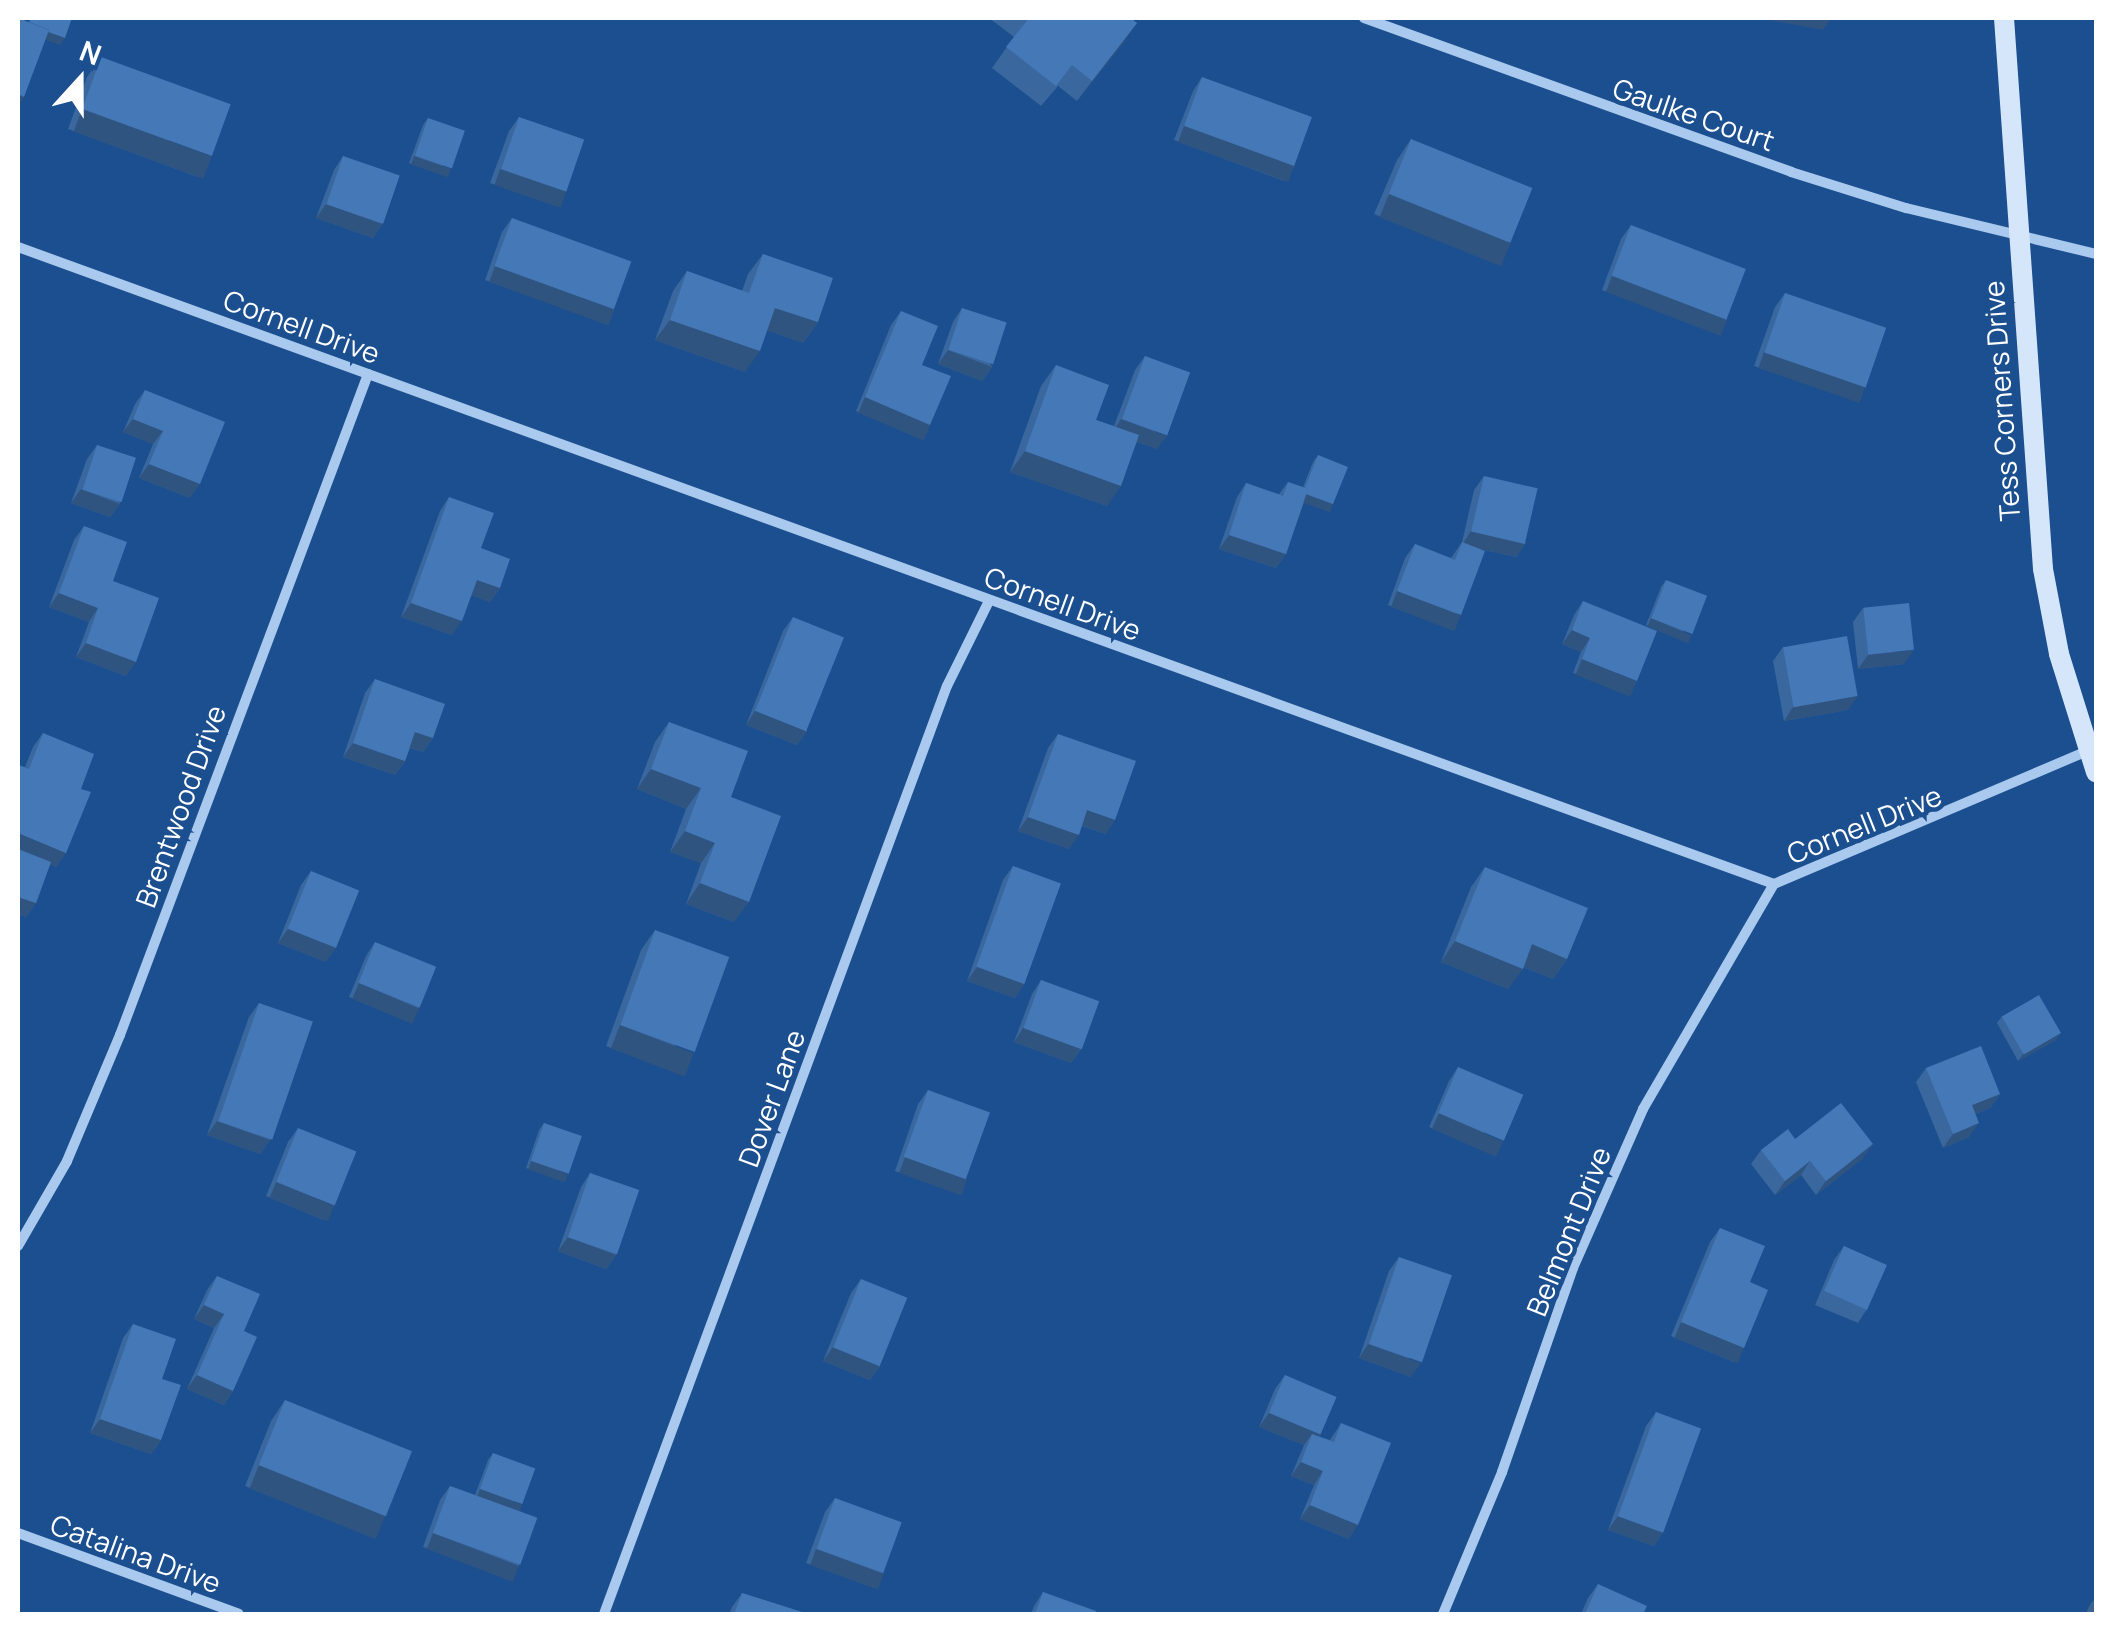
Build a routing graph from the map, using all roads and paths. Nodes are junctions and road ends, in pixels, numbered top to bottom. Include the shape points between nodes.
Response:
1 (1364, 18) edge
2 (2004, 18) edge
3 (2016, 231) junction
4 (18, 247) edge
5 (2096, 254) edge
6 (368, 374) junction
7 (990, 600) junction
8 (2087, 750) junction
9 (2096, 772) edge
10 (1774, 884) junction
11 (18, 1246) edge
12 (18, 1533) edge
13 (239, 1614) edge
14 (604, 1614) edge
15 (1443, 1614) edge

1 - 3 street, Gaulke Court via 1791,172 1906,208
2 - 3 street, Tess Corners Drive
3 - 5 street, Gaulke Court
3 - 8 street, Tess Corners Drive via 2043,568
4 - 6 street, Cornell Drive
6 - 7 street, Cornell Drive
6 - 11 street, Brentwood Drive via 120,1035 68,1162
7 - 10 street, Cornell Drive
7 - 14 street, Dover Lane via 947,686
8 - 9 street, Tess Corners Drive
8 - 10 street, Cornell Drive
10 - 15 street, Belmont Drive via 1643,1109 1573,1268 1502,1472
12 - 13 street, Catalina Drive

